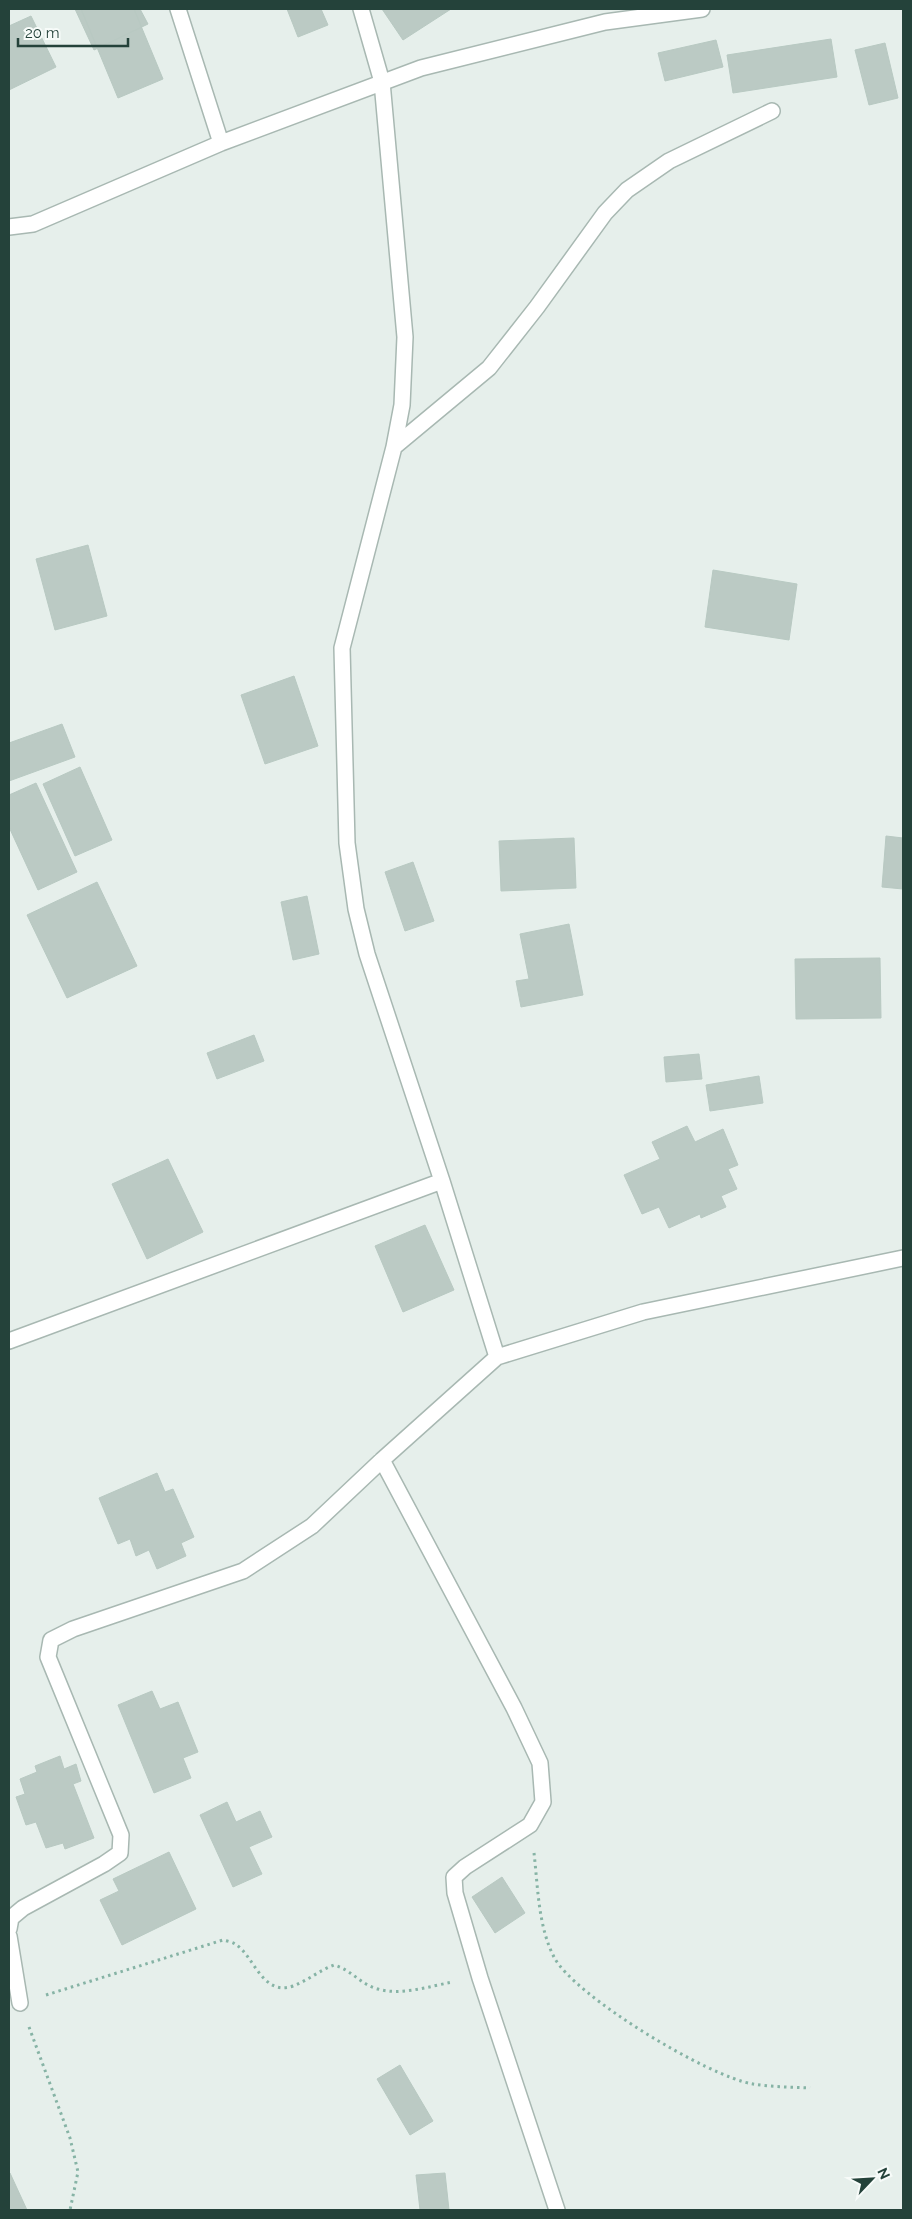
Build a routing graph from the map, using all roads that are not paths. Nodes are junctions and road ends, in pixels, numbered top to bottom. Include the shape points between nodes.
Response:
1 (178, 9) edge
2 (361, 9) edge
3 (702, 9) edge
4 (382, 82) junction
5 (772, 111) dead end
6 (221, 143) junction
7 (9, 227) edge
8 (394, 447) junction
9 (442, 1181) junction
10 (903, 1258) edge
11 (9, 1341) edge
12 (497, 1356) junction
13 (382, 1460) junction
14 (9, 1930) edge
15 (9, 1936) edge
16 (20, 2003) road end
17 (558, 2210) edge

1 - 6 street
2 - 4 street
3 - 4 street via 606,22 422,68
4 - 6 street
4 - 8 street via 405,337 402,405
5 - 8 street via 669,161 627,190 605,213 489,368
6 - 7 street via 33,224
8 - 9 street via 342,648 347,844 356,909 367,954
9 - 11 street
9 - 12 street
10 - 12 street via 643,1312
12 - 13 street
13 - 14 street via 312,1526 243,1570 73,1629 51,1640 48,1657 121,1835 120,1853 23,1908 11,1918
13 - 17 street via 540,1763 543,1802 530,1826 465,1866 454,1878 455,1893 480,1978
15 - 16 street

